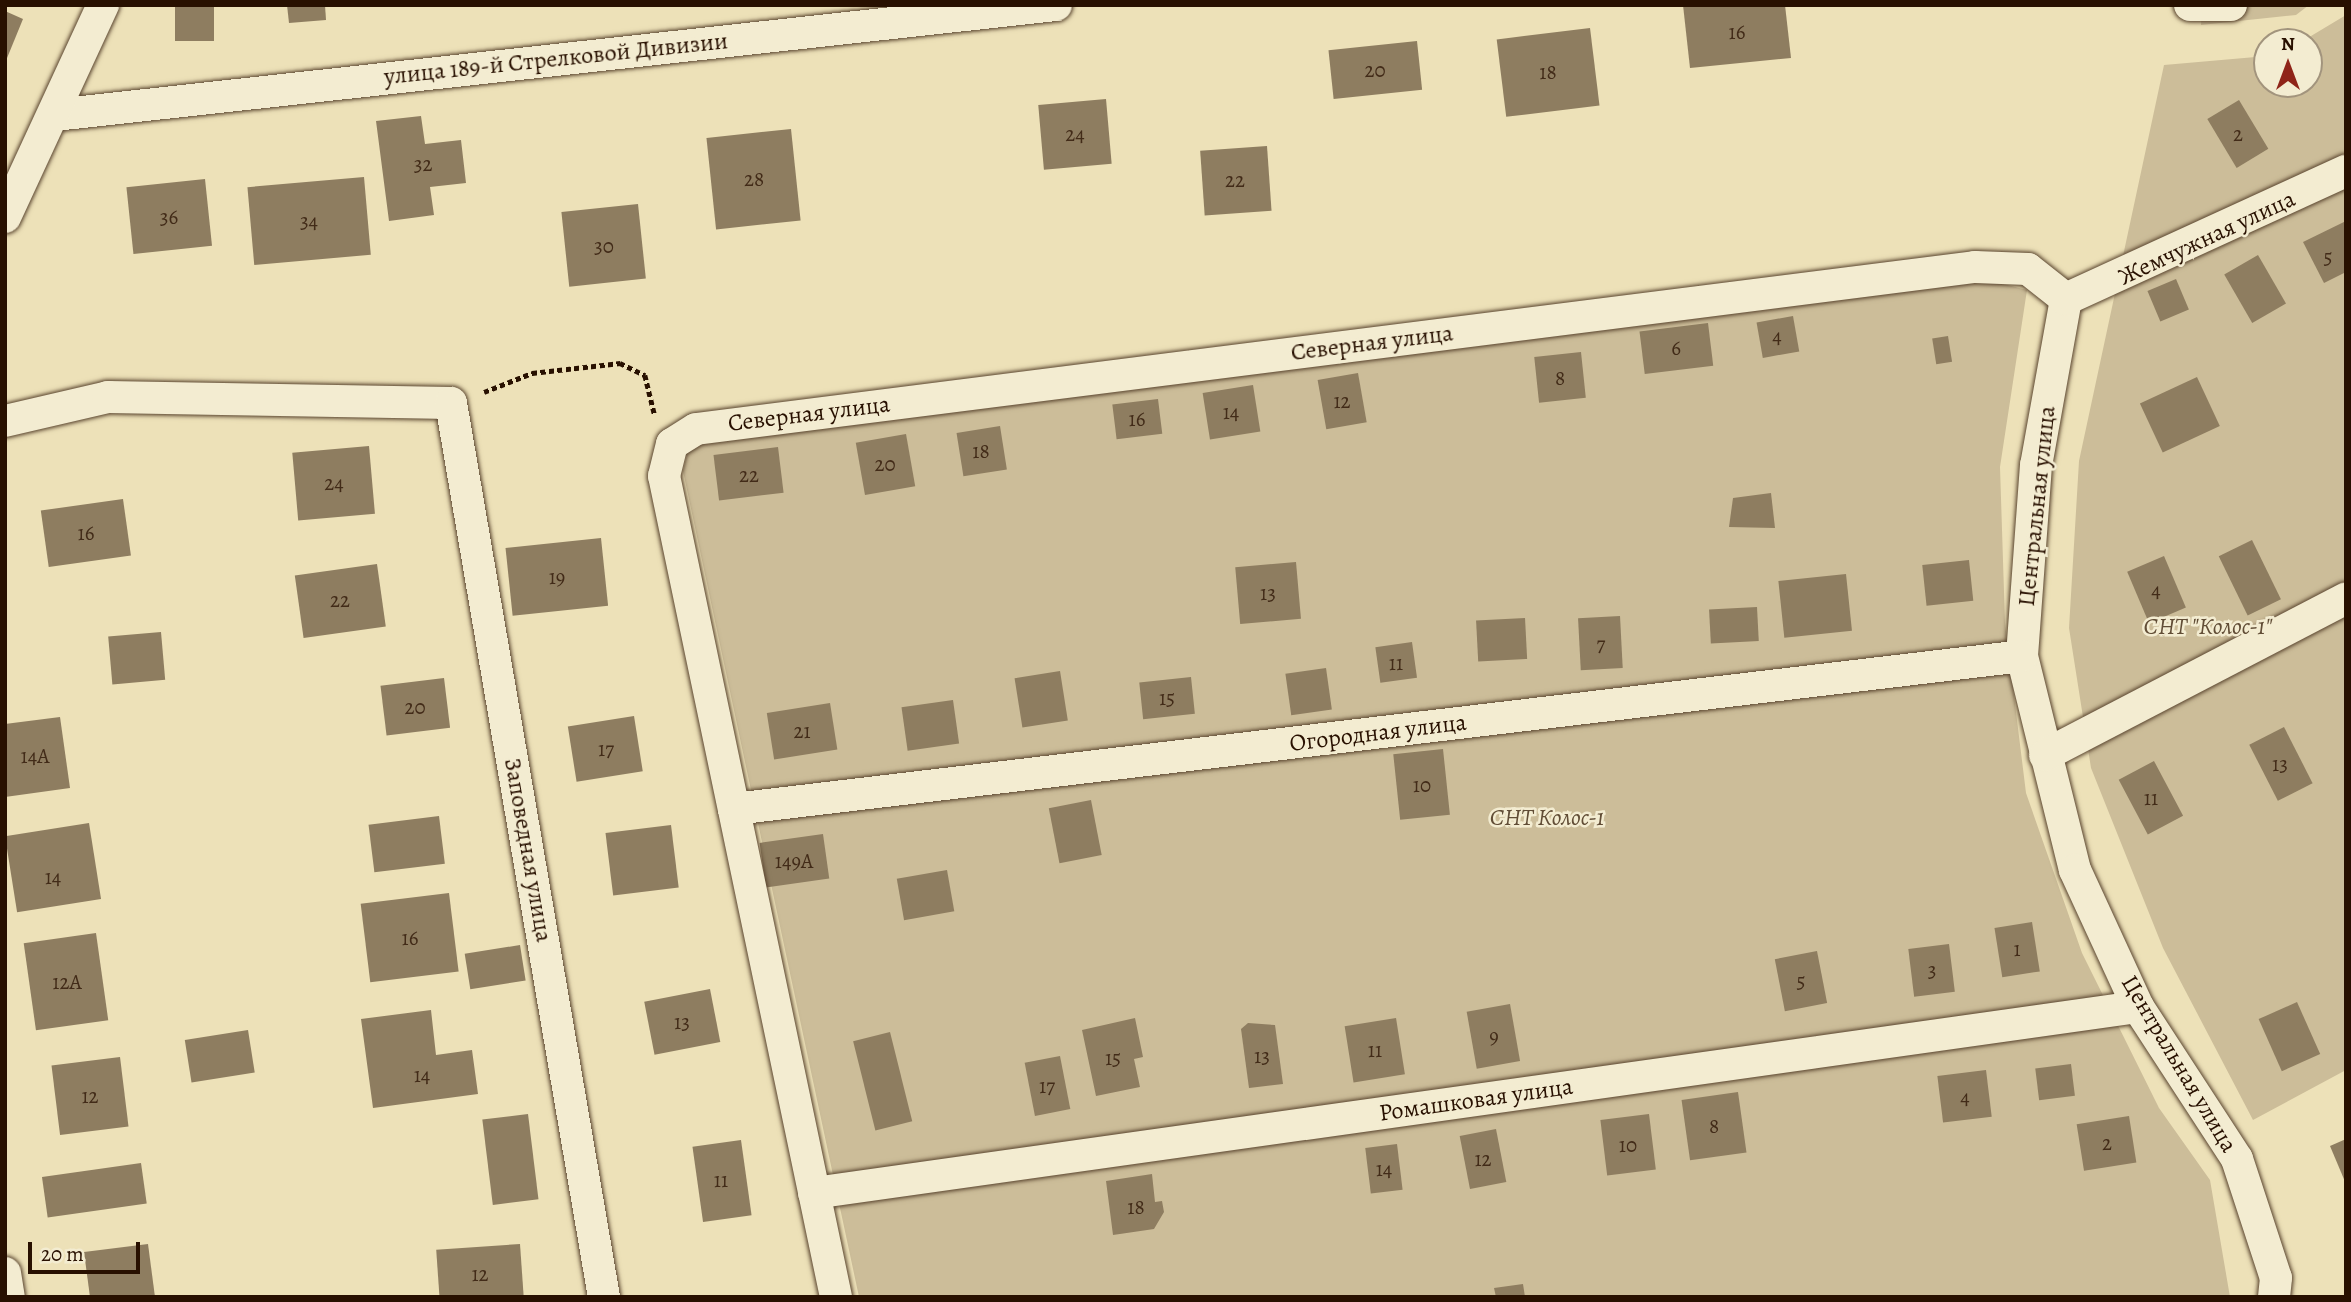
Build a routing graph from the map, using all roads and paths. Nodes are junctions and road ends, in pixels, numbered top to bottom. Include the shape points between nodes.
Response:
1 (103, 5) edge
2 (1056, 5) edge
3 (2231, 5) edge
4 (2190, 8) edge
5 (847, 15) edge
6 (55, 115) junction
7 (2346, 171) edge
8 (5, 217) edge
9 (2066, 299) junction
10 (463, 400) junction
11 (5, 421) edge
12 (672, 444) junction
13 (2346, 598) edge
14 (2022, 656) junction
15 (2045, 755) junction
16 (734, 809) junction
17 (2138, 1007) junction
18 (814, 1193) junction
19 (5, 1273) edge
20 (9, 1297) edge
21 (604, 1297) edge
22 (836, 1297) edge
23 (2274, 1297) edge

1 - 6 street
2 - 5 street, улица 189-й Стрелковой Дивизии
3 - 4 street
5 - 6 street, улица 189-й Стрелковой Дивизии
6 - 8 street
7 - 9 street, Жемчужная улица
9 - 12 street, Северная улица via 2028,269 1975,267 696,429
9 - 14 street, Центральная улица via 2036,465
10 - 11 street via 108,397
10 - 12 path via 507,380 598,364 634,366 645,375 650,409
10 - 21 street, Заповедная улица
12 - 16 street via 664,476
13 - 15 street
14 - 15 street, Центральная улица
14 - 16 street, Огородная улица
15 - 17 street, Центральная улица via 2075,870
16 - 18 street
17 - 18 street, Ромашковая улица
17 - 23 street, Центральная улица via 2237,1159 2276,1278
18 - 22 street
19 - 20 street

